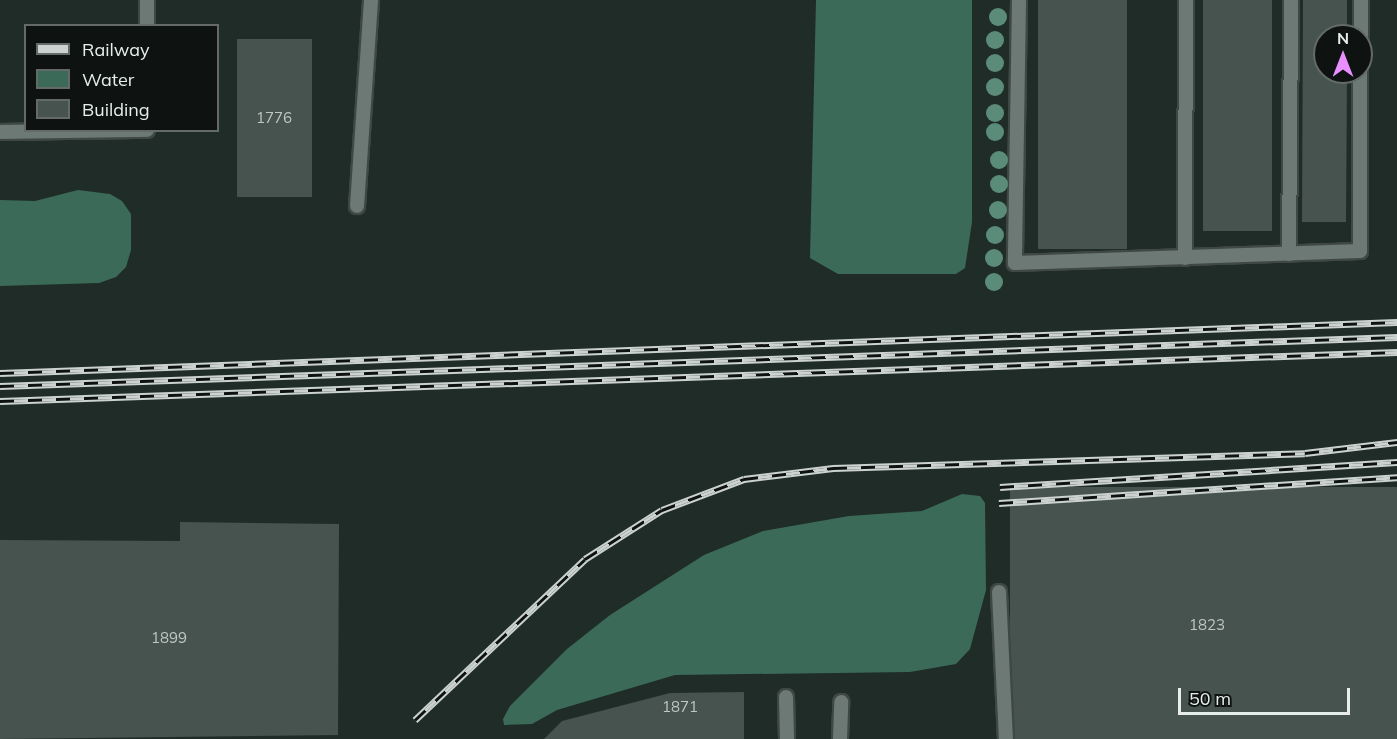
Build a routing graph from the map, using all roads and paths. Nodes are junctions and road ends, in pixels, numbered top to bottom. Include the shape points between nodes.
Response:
1 (147, 0) edge
2 (371, 0) edge
3 (1019, 0) edge
4 (1186, 0) edge
5 (1291, 0) edge
6 (1361, 0) edge
7 (147, 24) edge
8 (1360, 24) edge
9 (1360, 84) edge
10 (0, 132) edge
11 (24, 132) edge
12 (357, 206) dead end
13 (1289, 254) junction
14 (1185, 258) junction
15 (999, 592) dead end
16 (786, 698) dead end
17 (841, 702) dead end
18 (788, 739) edge
19 (840, 739) edge
20 (1006, 739) edge

1 - 7 lane
2 - 12 lane
3 - 14 lane via 1016,263
4 - 14 lane
5 - 13 lane
6 - 8 lane
9 - 13 lane via 1360,251
10 - 11 lane
13 - 14 lane
15 - 20 lane
16 - 18 lane
17 - 19 lane

